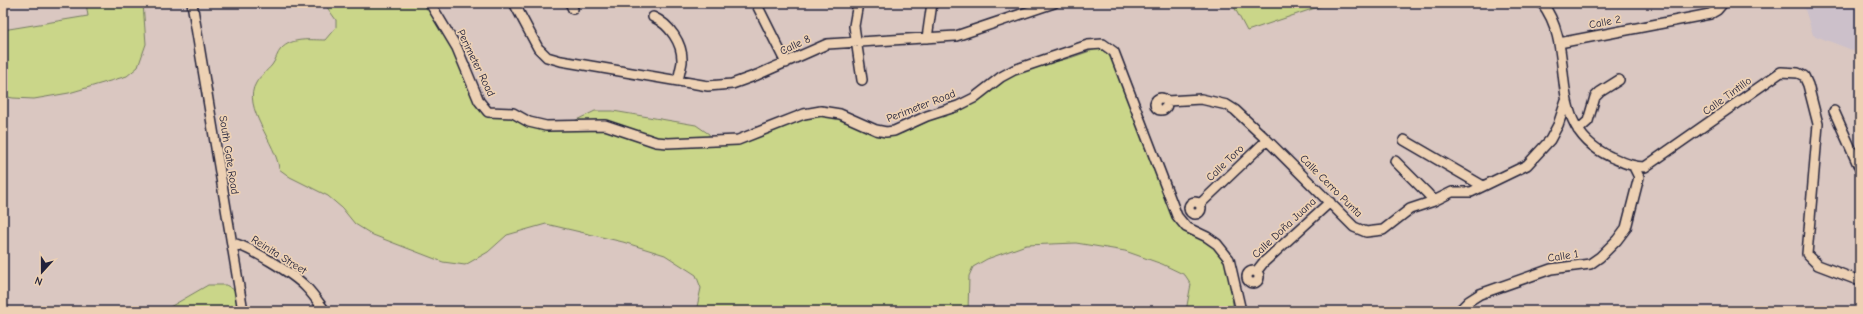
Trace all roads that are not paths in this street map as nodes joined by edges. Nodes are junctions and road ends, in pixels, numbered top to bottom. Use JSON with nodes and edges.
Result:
{"nodes":[{"id":1,"x":192,"y":3,"type":"edge"},
{"id":2,"x":430,"y":3,"type":"edge"},
{"id":3,"x":514,"y":3,"type":"edge"},
{"id":4,"x":858,"y":3,"type":"edge"},
{"id":5,"x":932,"y":3,"type":"edge"},
{"id":6,"x":1054,"y":3,"type":"edge"},
{"id":7,"x":1542,"y":3,"type":"edge"},
{"id":8,"x":1723,"y":3,"type":"edge"},
{"id":9,"x":758,"y":7,"type":"dead end"},
{"id":10,"x":653,"y":16,"type":"dead end"},
{"id":11,"x":927,"y":38,"type":"junction"},
{"id":12,"x":856,"y":41,"type":"junction"},
{"id":13,"x":1559,"y":43,"type":"junction"},
{"id":14,"x":786,"y":63,"type":"junction"},
{"id":15,"x":862,"y":80,"type":"dead end"},
{"id":16,"x":1619,"y":80,"type":"dead end"},
{"id":17,"x":678,"y":81,"type":"junction"},
{"id":18,"x":1566,"y":100,"type":"junction"},
{"id":19,"x":1167,"y":101,"type":"dead end"},
{"id":20,"x":1834,"y":111,"type":"dead end"},
{"id":21,"x":1578,"y":130,"type":"junction"},
{"id":22,"x":1267,"y":140,"type":"junction"},
{"id":23,"x":1404,"y":140,"type":"dead end"},
{"id":24,"x":1395,"y":161,"type":"dead end"},
{"id":25,"x":1634,"y":167,"type":"junction"},
{"id":26,"x":1860,"y":169,"type":"edge"},
{"id":27,"x":1483,"y":186,"type":"junction"},
{"id":28,"x":1434,"y":201,"type":"junction"},
{"id":29,"x":1330,"y":202,"type":"junction"},
{"id":30,"x":1200,"y":204,"type":"dead end"},
{"id":31,"x":232,"y":243,"type":"junction"},
{"id":32,"x":1256,"y":272,"type":"dead end"},
{"id":33,"x":1860,"y":282,"type":"edge"},
{"id":34,"x":243,"y":311,"type":"edge"},
{"id":35,"x":325,"y":311,"type":"edge"},
{"id":36,"x":1241,"y":311,"type":"edge"},
{"id":37,"x":1459,"y":311,"type":"edge"}],
"edges":[{"from":1,"to":31,"type":"street","name":"South Gate Road"},
{"from":2,"to":36,"type":"street","name":"Perimeter Road"},
{"from":3,"to":17,"type":"street","name":"Calle 8"},
{"from":4,"to":12,"type":"street"},
{"from":5,"to":11,"type":"street"},
{"from":6,"to":11,"type":"street","name":"Calle 8"},
{"from":7,"to":13,"type":"street"},
{"from":8,"to":13,"type":"street","name":"Calle 2"},
{"from":9,"to":14,"type":"street"},
{"from":10,"to":17,"type":"street"},
{"from":11,"to":12,"type":"street","name":"Calle 8"},
{"from":12,"to":14,"type":"street","name":"Calle 8"},
{"from":12,"to":15,"type":"street"},
{"from":13,"to":18,"type":"street"},
{"from":14,"to":17,"type":"street","name":"Calle 8"},
{"from":16,"to":21,"type":"street"},
{"from":18,"to":21,"type":"street"},
{"from":18,"to":27,"type":"street","name":"Calle Cerro Punta"},
{"from":19,"to":22,"type":"street","name":"Calle Cerro Punta"},
{"from":20,"to":26,"type":"street"},
{"from":21,"to":25,"type":"street"},
{"from":22,"to":29,"type":"street","name":"Calle Cerro Punta"},
{"from":22,"to":30,"type":"street","name":"Calle Toro"},
{"from":23,"to":27,"type":"street"},
{"from":24,"to":28,"type":"street"},
{"from":25,"to":33,"type":"street","name":"Calle Tintillo"},
{"from":25,"to":37,"type":"street","name":"Calle 1"},
{"from":27,"to":28,"type":"street","name":"Calle Cerro Punta"},
{"from":28,"to":29,"type":"street","name":"Calle Cerro Punta"},
{"from":29,"to":32,"type":"street","name":"Calle Doña Juana"},
{"from":31,"to":34,"type":"street","name":"South Gate Road"},
{"from":31,"to":35,"type":"street","name":"Reinita Street"}]}
